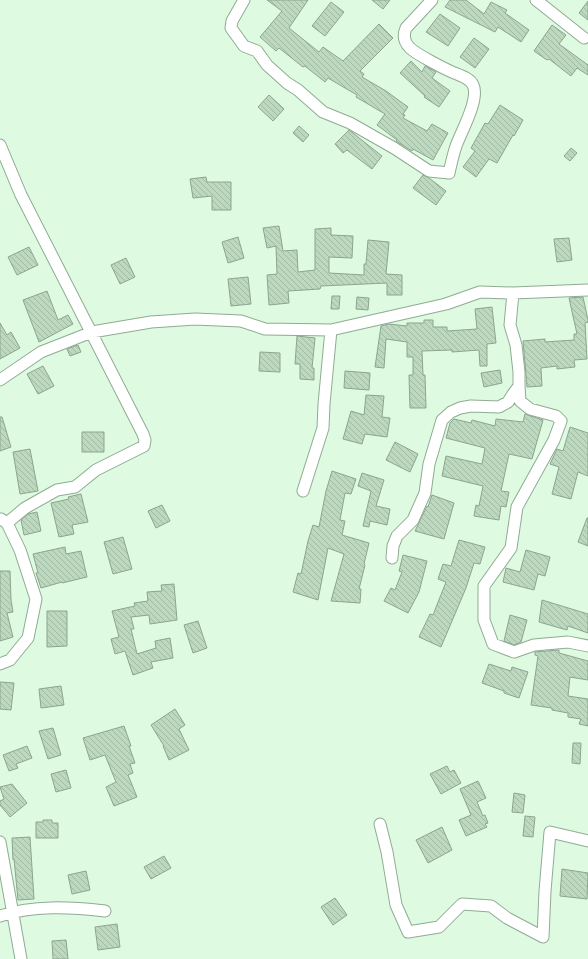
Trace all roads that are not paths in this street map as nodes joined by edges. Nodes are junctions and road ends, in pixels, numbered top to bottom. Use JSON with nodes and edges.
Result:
{"nodes":[{"id":1,"x":244,"y":0,"type":"edge"},
{"id":2,"x":432,"y":0,"type":"edge"},
{"id":3,"x":536,"y":0,"type":"edge"},
{"id":4,"x":584,"y":38,"type":"dead end"},
{"id":5,"x":0,"y":145,"type":"edge"},
{"id":6,"x":588,"y":290,"type":"edge"},
{"id":7,"x":513,"y":293,"type":"junction"},
{"id":8,"x":331,"y":330,"type":"junction"},
{"id":9,"x":92,"y":332,"type":"junction"},
{"id":10,"x":0,"y":380,"type":"edge"},
{"id":11,"x":519,"y":386,"type":"junction"},
{"id":12,"x":303,"y":491,"type":"dead end"},
{"id":13,"x":3,"y":521,"type":"edge"},
{"id":14,"x":392,"y":558,"type":"dead end"},
{"id":15,"x":588,"y":646,"type":"edge"},
{"id":16,"x":0,"y":664,"type":"edge"},
{"id":17,"x":380,"y":824,"type":"dead end"},
{"id":18,"x":588,"y":841,"type":"edge"},
{"id":19,"x":0,"y":842,"type":"edge"},
{"id":20,"x":105,"y":911,"type":"dead end"},
{"id":21,"x":12,"y":912,"type":"junction"},
{"id":22,"x":0,"y":916,"type":"edge"},
{"id":23,"x":21,"y":959,"type":"edge"}],
"edges":[{"from":1,"to":2,"type":"street"},
{"from":3,"to":4,"type":"street"},
{"from":5,"to":9,"type":"street"},
{"from":6,"to":7,"type":"street"},
{"from":7,"to":8,"type":"street"},
{"from":7,"to":11,"type":"street"},
{"from":8,"to":9,"type":"street"},
{"from":8,"to":12,"type":"street"},
{"from":9,"to":10,"type":"street"},
{"from":9,"to":13,"type":"street"},
{"from":11,"to":14,"type":"street"},
{"from":11,"to":15,"type":"street"},
{"from":13,"to":16,"type":"street"},
{"from":17,"to":18,"type":"street"},
{"from":19,"to":21,"type":"street"},
{"from":20,"to":21,"type":"street"},
{"from":21,"to":22,"type":"street"},
{"from":21,"to":23,"type":"street"}]}
